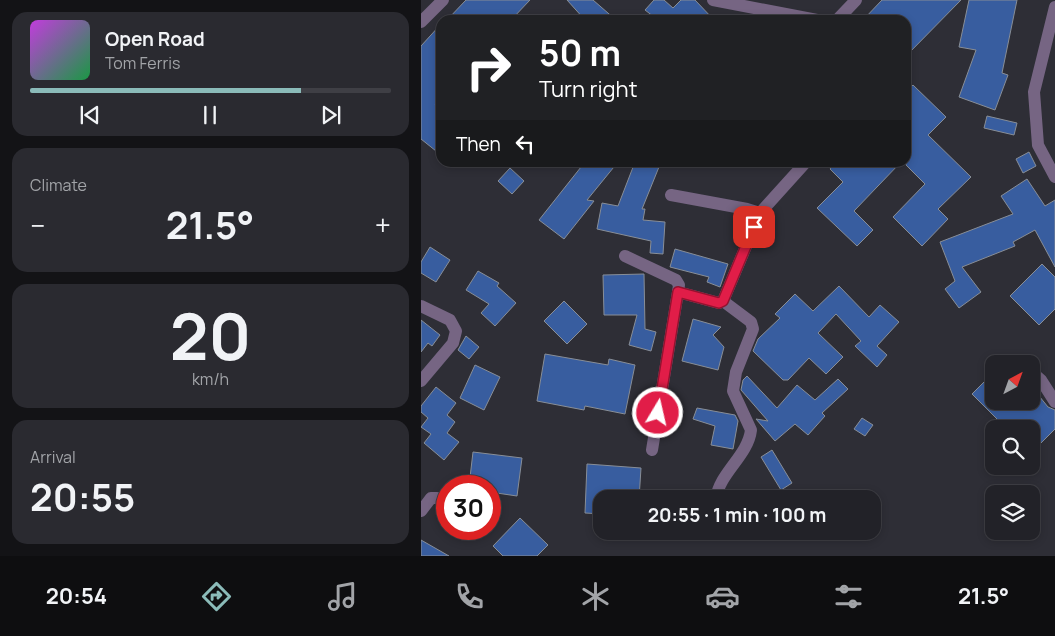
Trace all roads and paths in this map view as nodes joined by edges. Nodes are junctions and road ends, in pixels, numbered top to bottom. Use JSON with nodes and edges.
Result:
{"nodes":[{"id":1,"x":443,"y":0,"type":"edge"},
{"id":2,"x":713,"y":0,"type":"edge"},
{"id":3,"x":857,"y":0,"type":"edge"},
{"id":4,"x":1055,"y":7,"type":"edge"},
{"id":5,"x":791,"y":15,"type":"edge"},
{"id":6,"x":842,"y":15,"type":"edge"},
{"id":7,"x":421,"y":22,"type":"edge"},
{"id":8,"x":801,"y":167,"type":"edge"},
{"id":9,"x":1055,"y":177,"type":"edge"},
{"id":10,"x":671,"y":195,"type":"dead end"},
{"id":11,"x":760,"y":213,"type":"junction"},
{"id":12,"x":625,"y":256,"type":"dead end"},
{"id":13,"x":678,"y":292,"type":"junction"},
{"id":14,"x":723,"y":301,"type":"junction"},
{"id":15,"x":421,"y":306,"type":"edge"},
{"id":16,"x":1040,"y":379,"type":"edge"},
{"id":17,"x":421,"y":380,"type":"edge"},
{"id":18,"x":1055,"y":402,"type":"edge"},
{"id":19,"x":652,"y":450,"type":"dead end"},
{"id":20,"x":719,"y":490,"type":"edge"},
{"id":21,"x":436,"y":498,"type":"edge"},
{"id":22,"x":421,"y":511,"type":"edge"}],
"edges":[{"from":1,"to":7,"type":"street"},
{"from":2,"to":5,"type":"street"},
{"from":3,"to":6,"type":"street"},
{"from":4,"to":9,"type":"street"},
{"from":8,"to":11,"type":"street"},
{"from":10,"to":11,"type":"street"},
{"from":11,"to":14,"type":"street"},
{"from":12,"to":13,"type":"street"},
{"from":13,"to":14,"type":"street"},
{"from":13,"to":19,"type":"street"},
{"from":14,"to":20,"type":"street"},
{"from":15,"to":17,"type":"street"},
{"from":16,"to":18,"type":"street"},
{"from":21,"to":22,"type":"street"}]}
